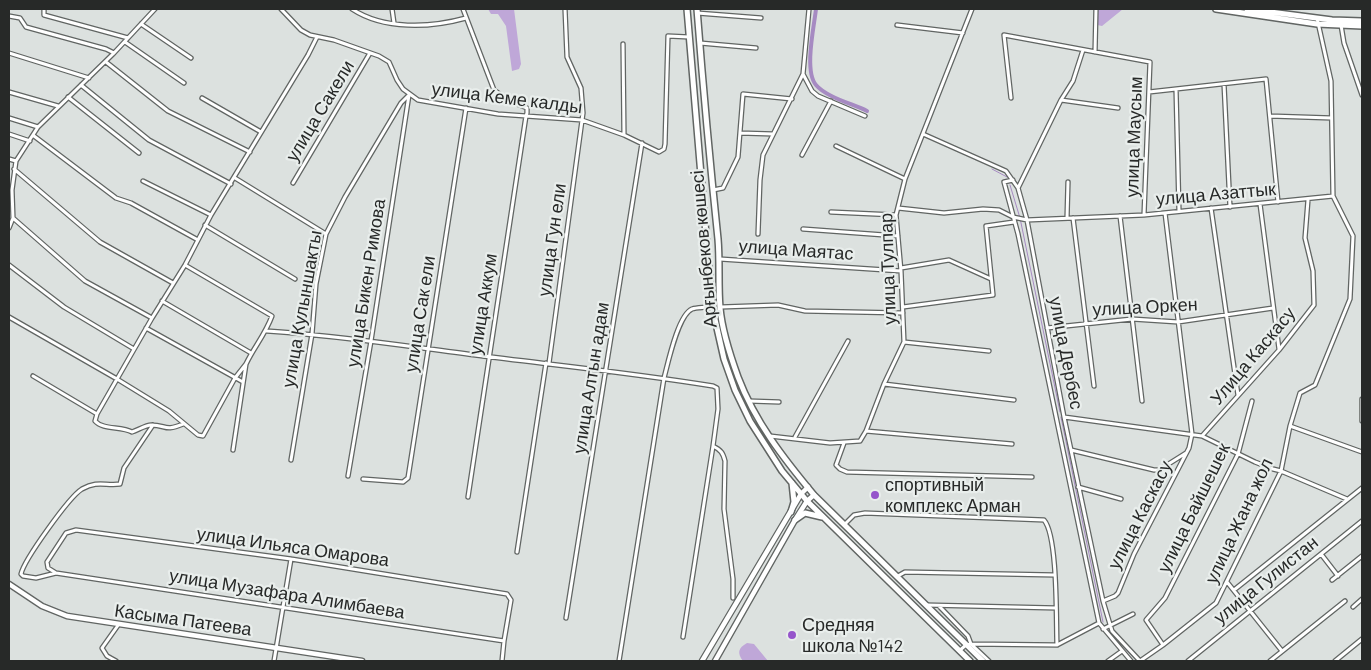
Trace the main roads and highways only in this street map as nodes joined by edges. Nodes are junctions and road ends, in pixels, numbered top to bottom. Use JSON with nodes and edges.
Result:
{"nodes":[{"id":1,"x":687,"y":9,"type":"edge"},
{"id":2,"x":1216,"y":9,"type":"edge"},
{"id":3,"x":1247,"y":9,"type":"edge"},
{"id":4,"x":1257,"y":10,"type":"edge"},
{"id":5,"x":697,"y":11,"type":"edge"},
{"id":6,"x":1317,"y":21,"type":"junction"},
{"id":7,"x":1362,"y":21,"type":"edge"},
{"id":8,"x":1362,"y":26,"type":"edge"},
{"id":9,"x":698,"y":131,"type":"junction"},
{"id":10,"x":706,"y":131,"type":"junction"},
{"id":11,"x":792,"y":482,"type":"junction"},
{"id":12,"x":808,"y":487,"type":"junction"},
{"id":13,"x":801,"y":494,"type":"junction"},
{"id":14,"x":814,"y":495,"type":"junction"},
{"id":15,"x":807,"y":501,"type":"junction"},
{"id":16,"x":791,"y":512,"type":"junction"},
{"id":17,"x":823,"y":518,"type":"junction"},
{"id":18,"x":796,"y":520,"type":"junction"},
{"id":19,"x":9,"y":584,"type":"edge"},
{"id":20,"x":362,"y":661,"type":"edge"},
{"id":21,"x":702,"y":661,"type":"edge"},
{"id":22,"x":715,"y":661,"type":"edge"},
{"id":23,"x":970,"y":661,"type":"edge"},
{"id":24,"x":983,"y":661,"type":"edge"}],
"edges":[{"from":1,"to":9,"type":"main road","name":"Арғынбеков көшесі"},
{"from":2,"to":6,"type":"main road"},
{"from":3,"to":4,"type":"main road"},
{"from":4,"to":6,"type":"main road"},
{"from":5,"to":10,"type":"main road","name":"Арғынбеков көшесі"},
{"from":6,"to":7,"type":"main road"},
{"from":6,"to":8,"type":"main road"},
{"from":9,"to":10,"type":"main road"},
{"from":9,"to":11,"type":"main road","name":"Арғынбеков көшесі"},
{"from":10,"to":12,"type":"main road","name":"Арғынбеков көшесі"},
{"from":11,"to":13,"type":"main road","name":"Арғынбеков көшесі"},
{"from":11,"to":16,"type":"main road"},
{"from":12,"to":13,"type":"main road"},
{"from":12,"to":14,"type":"main road","name":"Арғынбеков көшесі"},
{"from":13,"to":15,"type":"main road","name":"Арғынбеков көшесі"},
{"from":13,"to":16,"type":"main road"},
{"from":14,"to":15,"type":"main road"},
{"from":14,"to":24,"type":"main road","name":"Арғынбеков көшесі"},
{"from":15,"to":17,"type":"main road","name":"Арғынбеков көшесі"},
{"from":15,"to":18,"type":"main road"},
{"from":16,"to":21,"type":"main road"},
{"from":17,"to":18,"type":"main road"},
{"from":17,"to":23,"type":"main road","name":"Арғынбеков көшесі"},
{"from":18,"to":22,"type":"main road"},
{"from":19,"to":20,"type":"main road","name":"Касыма Патеева"}]}
